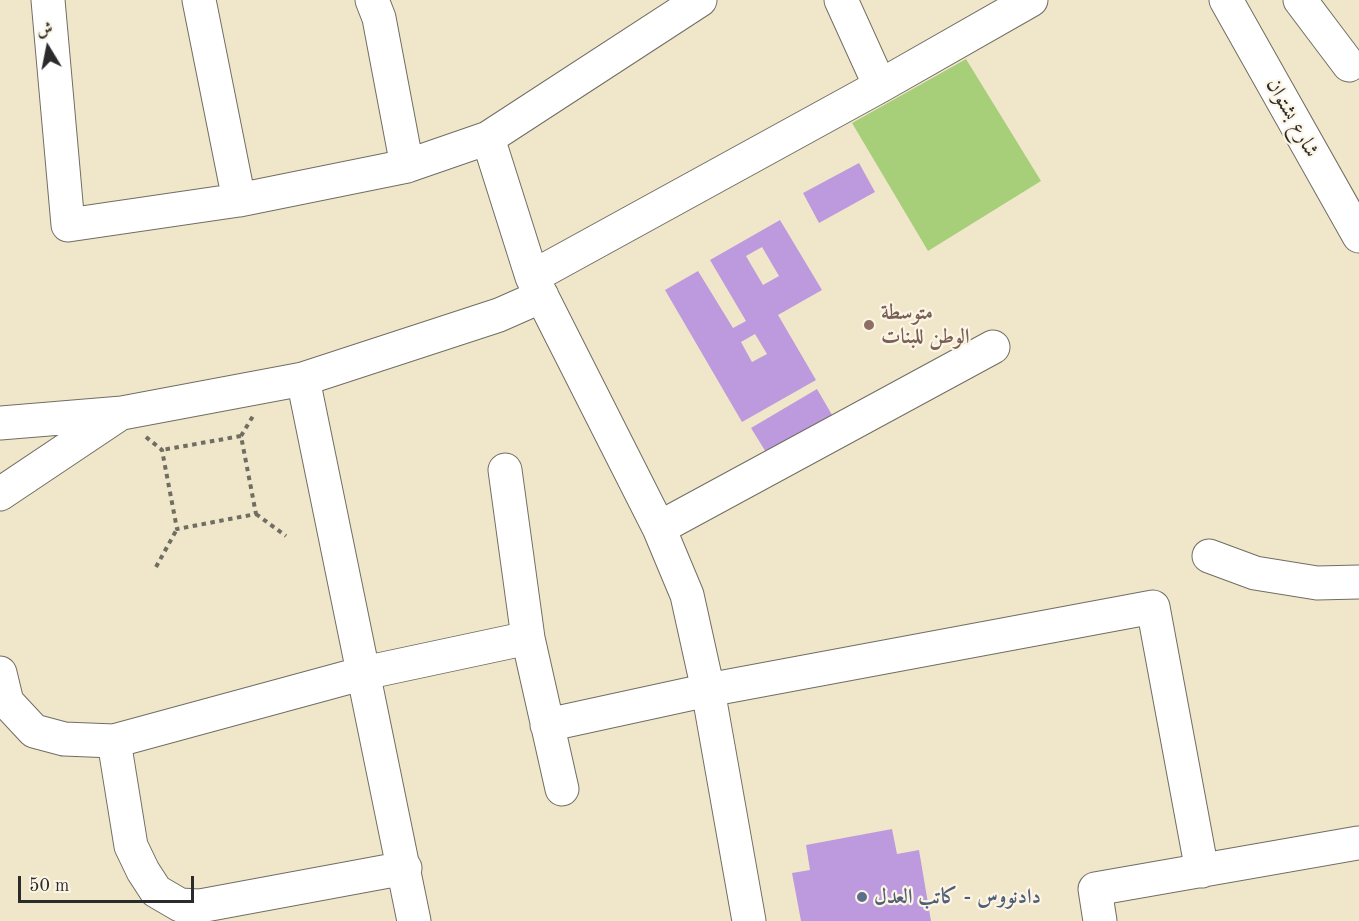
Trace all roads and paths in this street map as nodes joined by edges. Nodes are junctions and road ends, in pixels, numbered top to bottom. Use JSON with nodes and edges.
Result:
{"nodes":[{"id":1,"x":48,"y":0,"type":"edge"},
{"id":2,"x":199,"y":0,"type":"edge"},
{"id":3,"x":700,"y":0,"type":"edge"},
{"id":4,"x":841,"y":0,"type":"edge"},
{"id":5,"x":1031,"y":0,"type":"edge"},
{"id":6,"x":1226,"y":0,"type":"edge"},
{"id":7,"x":1300,"y":0,"type":"edge"},
{"id":8,"x":384,"y":6,"type":"edge"},
{"id":9,"x":1349,"y":65,"type":"dead end"},
{"id":10,"x":880,"y":86,"type":"junction"},
{"id":11,"x":488,"y":138,"type":"junction"},
{"id":12,"x":407,"y":166,"type":"junction"},
{"id":13,"x":239,"y":200,"type":"junction"},
{"id":14,"x":1359,"y":236,"type":"edge"},
{"id":15,"x":537,"y":286,"type":"junction"},
{"id":16,"x":993,"y":347,"type":"dead end"},
{"id":17,"x":303,"y":378,"type":"junction"},
{"id":18,"x":122,"y":413,"type":"junction"},
{"id":19,"x":0,"y":423,"type":"edge"},
{"id":20,"x":505,"y":470,"type":"dead end"},
{"id":21,"x":0,"y":494,"type":"edge"},
{"id":22,"x":256,"y":514,"type":"junction"},
{"id":23,"x":659,"y":528,"type":"junction"},
{"id":24,"x":177,"y":529,"type":"junction"},
{"id":25,"x":286,"y":536,"type":"dead end"},
{"id":26,"x":1209,"y":556,"type":"dead end"},
{"id":27,"x":156,"y":567,"type":"dead end"},
{"id":28,"x":1359,"y":582,"type":"edge"},
{"id":29,"x":528,"y":638,"type":"junction"},
{"id":30,"x":0,"y":673,"type":"edge"},
{"id":31,"x":364,"y":674,"type":"junction"},
{"id":32,"x":708,"y":690,"type":"junction"},
{"id":33,"x":548,"y":725,"type":"junction"},
{"id":34,"x":114,"y":741,"type":"junction"},
{"id":35,"x":562,"y":789,"type":"dead end"},
{"id":36,"x":1358,"y":843,"type":"dead end"},
{"id":37,"x":405,"y":868,"type":"junction"},
{"id":38,"x":1202,"y":871,"type":"junction"},
{"id":39,"x":180,"y":913,"type":"edge"},
{"id":40,"x":414,"y":921,"type":"edge"},
{"id":41,"x":748,"y":921,"type":"edge"},
{"id":42,"x":1100,"y":921,"type":"edge"}],
"edges":[{"from":1,"to":13,"type":"street"},
{"from":2,"to":13,"type":"street"},
{"from":3,"to":11,"type":"street"},
{"from":4,"to":10,"type":"street"},
{"from":5,"to":10,"type":"street"},
{"from":6,"to":14,"type":"street","name":"شارع بشتوان"},
{"from":7,"to":9,"type":"street"},
{"from":8,"to":12,"type":"street"},
{"from":10,"to":15,"type":"street"},
{"from":11,"to":12,"type":"street"},
{"from":11,"to":15,"type":"street"},
{"from":12,"to":13,"type":"street"},
{"from":15,"to":17,"type":"street"},
{"from":15,"to":23,"type":"street"},
{"from":16,"to":23,"type":"street"},
{"from":17,"to":18,"type":"street"},
{"from":17,"to":31,"type":"street"},
{"from":18,"to":19,"type":"street"},
{"from":18,"to":21,"type":"street"},
{"from":20,"to":29,"type":"street"},
{"from":22,"to":24,"type":"path"},
{"from":22,"to":24,"type":"path"},
{"from":22,"to":25,"type":"path"},
{"from":23,"to":32,"type":"street"},
{"from":24,"to":27,"type":"path"},
{"from":26,"to":28,"type":"street"},
{"from":29,"to":31,"type":"street"},
{"from":29,"to":33,"type":"street"},
{"from":30,"to":34,"type":"street"},
{"from":31,"to":34,"type":"street"},
{"from":31,"to":37,"type":"street"},
{"from":32,"to":33,"type":"street"},
{"from":32,"to":38,"type":"street"},
{"from":32,"to":41,"type":"street"},
{"from":33,"to":35,"type":"street"},
{"from":34,"to":39,"type":"street"},
{"from":36,"to":38,"type":"street"},
{"from":37,"to":39,"type":"street"},
{"from":37,"to":40,"type":"street"},
{"from":38,"to":42,"type":"street"}]}
